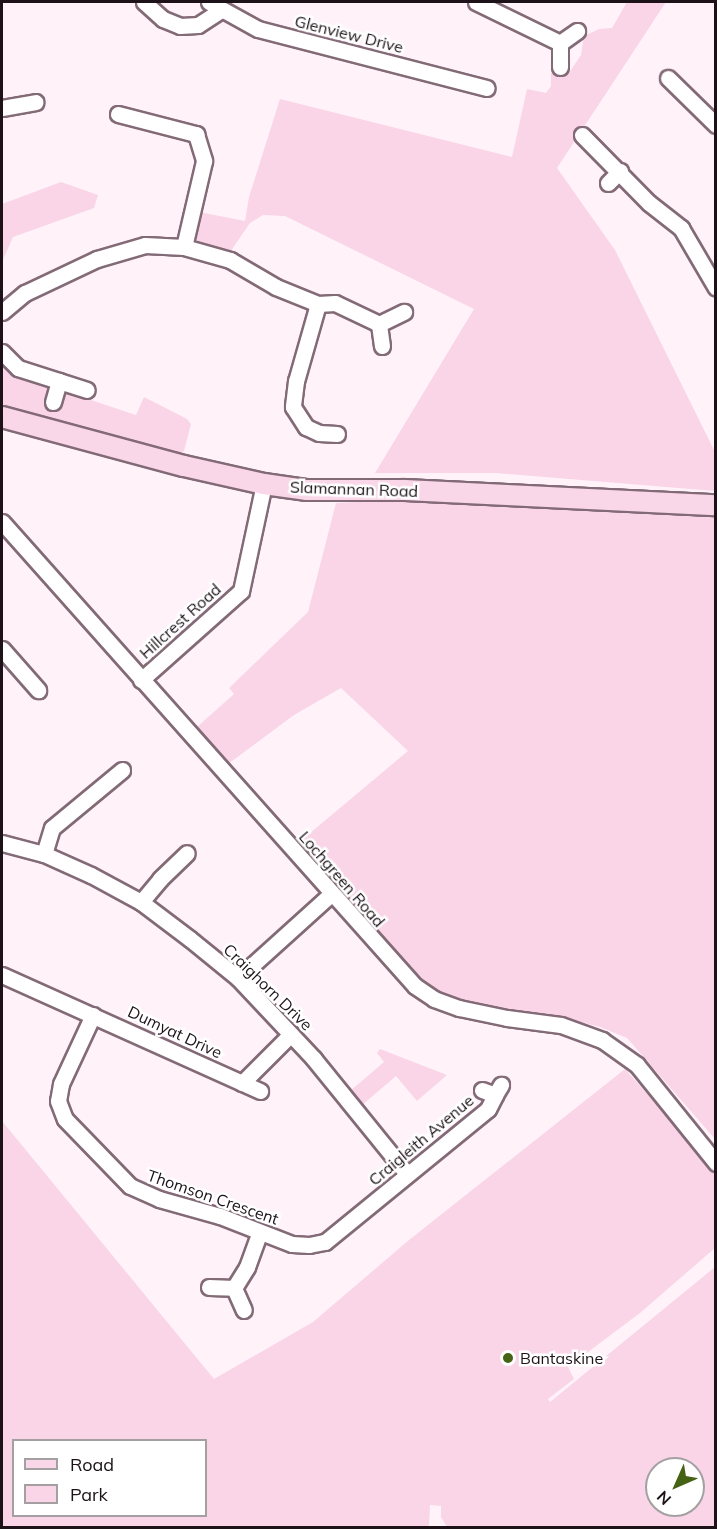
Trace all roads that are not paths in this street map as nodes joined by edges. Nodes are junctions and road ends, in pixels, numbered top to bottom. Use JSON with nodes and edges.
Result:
{"nodes":[{"id":1,"x":144,"y":2,"type":"edge"},
{"id":2,"x":476,"y":2,"type":"edge"},
{"id":3,"x":215,"y":6,"type":"edge"},
{"id":4,"x":578,"y":31,"type":"dead end"},
{"id":5,"x":560,"y":43,"type":"junction"},
{"id":6,"x":560,"y":67,"type":"dead end"},
{"id":7,"x":668,"y":78,"type":"dead end"},
{"id":8,"x":486,"y":88,"type":"dead end"},
{"id":9,"x":35,"y":102,"type":"dead end"},
{"id":10,"x":2,"y":108,"type":"edge"},
{"id":11,"x":117,"y":114,"type":"dead end"},
{"id":12,"x":716,"y":125,"type":"edge"},
{"id":13,"x":582,"y":135,"type":"dead end"},
{"id":14,"x":620,"y":171,"type":"junction"},
{"id":15,"x":608,"y":183,"type":"dead end"},
{"id":16,"x":184,"y":247,"type":"junction"},
{"id":17,"x":716,"y":288,"type":"edge"},
{"id":18,"x":318,"y":304,"type":"junction"},
{"id":19,"x":2,"y":312,"type":"edge"},
{"id":20,"x":404,"y":312,"type":"dead end"},
{"id":21,"x":379,"y":324,"type":"junction"},
{"id":22,"x":382,"y":346,"type":"dead end"},
{"id":23,"x":2,"y":352,"type":"edge"},
{"id":24,"x":59,"y":381,"type":"junction"},
{"id":25,"x":87,"y":390,"type":"dead end"},
{"id":26,"x":52,"y":402,"type":"dead end"},
{"id":27,"x":2,"y":417,"type":"edge"},
{"id":28,"x":337,"y":434,"type":"dead end"},
{"id":29,"x":264,"y":484,"type":"junction"},
{"id":30,"x":716,"y":506,"type":"edge"},
{"id":31,"x":2,"y":524,"type":"edge"},
{"id":32,"x":2,"y":649,"type":"edge"},
{"id":33,"x":141,"y":680,"type":"junction"},
{"id":34,"x":38,"y":690,"type":"dead end"},
{"id":35,"x":122,"y":770,"type":"dead end"},
{"id":36,"x":2,"y":843,"type":"edge"},
{"id":37,"x":187,"y":853,"type":"dead end"},
{"id":38,"x":44,"y":854,"type":"junction"},
{"id":39,"x":331,"y":894,"type":"junction"},
{"id":40,"x":141,"y":902,"type":"junction"},
{"id":41,"x":2,"y":975,"type":"edge"},
{"id":42,"x":238,"y":978,"type":"junction"},
{"id":43,"x":93,"y":1015,"type":"junction"},
{"id":44,"x":291,"y":1034,"type":"junction"},
{"id":45,"x":242,"y":1083,"type":"junction"},
{"id":46,"x":493,"y":1090,"type":"dead end"},
{"id":47,"x":260,"y":1091,"type":"dead end"},
{"id":48,"x":716,"y":1163,"type":"edge"},
{"id":49,"x":407,"y":1174,"type":"junction"},
{"id":50,"x":366,"y":1209,"type":"joint"},
{"id":51,"x":260,"y":1232,"type":"junction"},
{"id":52,"x":209,"y":1287,"type":"dead end"},
{"id":53,"x":234,"y":1288,"type":"junction"},
{"id":54,"x":244,"y":1310,"type":"dead end"}],
"edges":[{"from":1,"to":3,"type":"street"},
{"from":2,"to":5,"type":"street"},
{"from":3,"to":8,"type":"street","name":"Glenview Drive"},
{"from":4,"to":5,"type":"street"},
{"from":5,"to":6,"type":"street"},
{"from":7,"to":12,"type":"street"},
{"from":9,"to":10,"type":"street"},
{"from":11,"to":16,"type":"street"},
{"from":13,"to":14,"type":"street"},
{"from":14,"to":15,"type":"street"},
{"from":14,"to":17,"type":"street"},
{"from":16,"to":18,"type":"street"},
{"from":16,"to":19,"type":"street"},
{"from":18,"to":21,"type":"street"},
{"from":18,"to":28,"type":"street"},
{"from":20,"to":21,"type":"street"},
{"from":21,"to":22,"type":"street"},
{"from":23,"to":24,"type":"street"},
{"from":24,"to":25,"type":"street"},
{"from":24,"to":26,"type":"street"},
{"from":27,"to":29,"type":"main road","name":"Slamannan Road"},
{"from":29,"to":30,"type":"main road","name":"Slamannan Road"},
{"from":29,"to":33,"type":"street","name":"Hillcrest Road"},
{"from":31,"to":33,"type":"street","name":"Lochgreen Road"},
{"from":32,"to":34,"type":"street"},
{"from":33,"to":39,"type":"street","name":"Lochgreen Road"},
{"from":35,"to":38,"type":"street"},
{"from":36,"to":38,"type":"street","name":"Craighorn Drive"},
{"from":37,"to":40,"type":"street"},
{"from":38,"to":40,"type":"street","name":"Craighorn Drive"},
{"from":39,"to":42,"type":"street"},
{"from":39,"to":48,"type":"street","name":"Lochgreen Road"},
{"from":40,"to":42,"type":"street","name":"Craighorn Drive"},
{"from":41,"to":43,"type":"street","name":"Dumyat Drive"},
{"from":42,"to":44,"type":"street","name":"Craighorn Drive"},
{"from":43,"to":45,"type":"street","name":"Dumyat Drive"},
{"from":43,"to":51,"type":"street","name":"Thomson Crescent"},
{"from":44,"to":45,"type":"street"},
{"from":44,"to":49,"type":"street","name":"Craighorn Drive"},
{"from":45,"to":47,"type":"street","name":"Dumyat Drive"},
{"from":46,"to":49,"type":"street","name":"Craigleith Avenue"},
{"from":49,"to":50,"type":"street","name":"Craigleith Avenue"},
{"from":50,"to":51,"type":"street","name":"Thomson Crescent"},
{"from":51,"to":53,"type":"street"},
{"from":52,"to":53,"type":"street"},
{"from":53,"to":54,"type":"street"}]}
